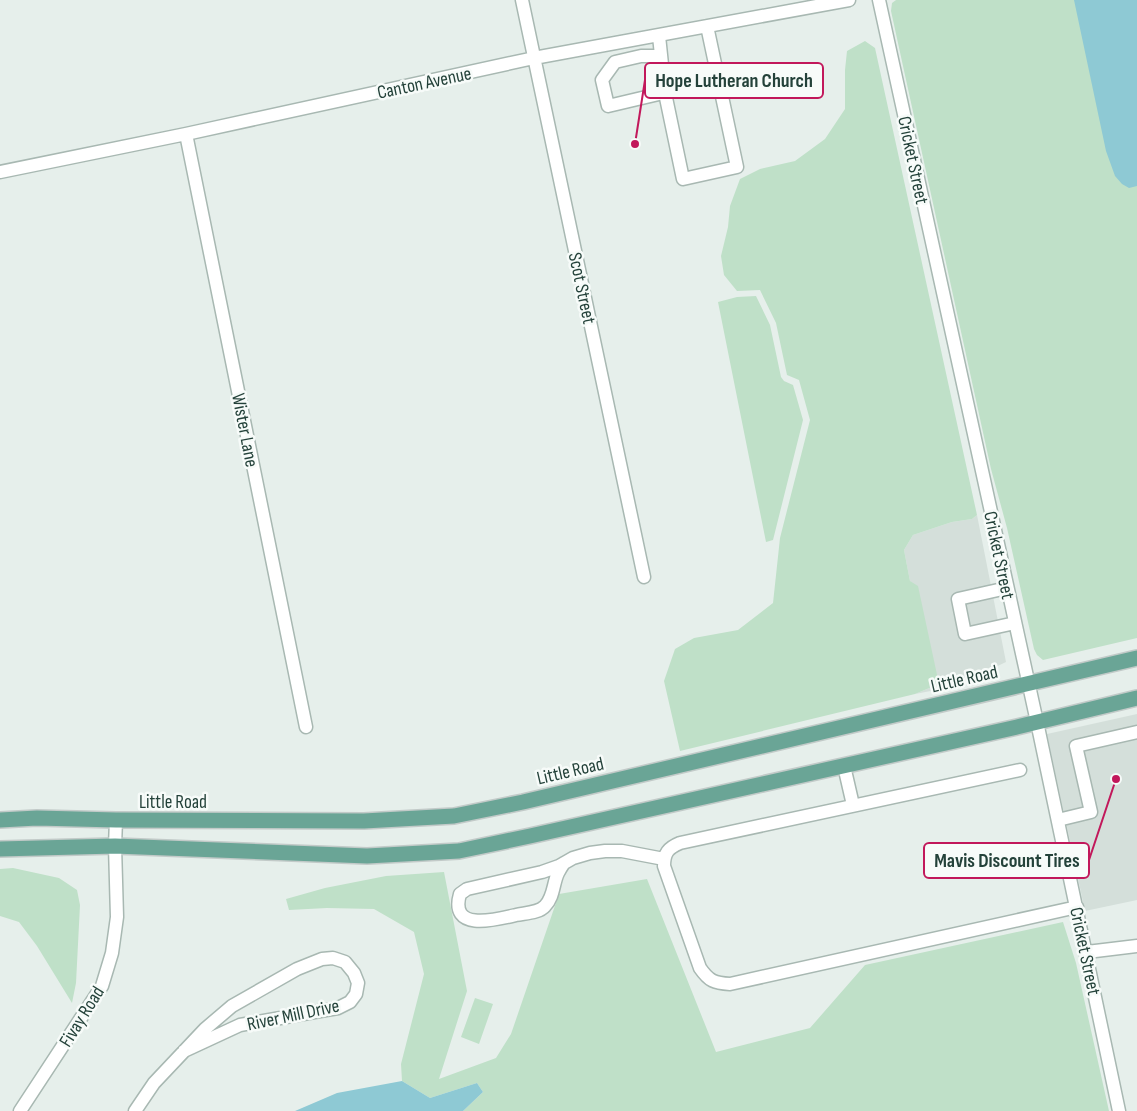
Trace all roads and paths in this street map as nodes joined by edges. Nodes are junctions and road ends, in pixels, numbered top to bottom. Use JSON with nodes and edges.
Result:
{"nodes":[{"id":1,"x":522,"y":0,"type":"edge"},
{"id":2,"x":850,"y":0,"type":"edge"},
{"id":3,"x":879,"y":0,"type":"edge"},
{"id":4,"x":707,"y":26,"type":"junction"},
{"id":5,"x":659,"y":36,"type":"junction"},
{"id":6,"x":661,"y":56,"type":"junction"},
{"id":7,"x":534,"y":58,"type":"junction"},
{"id":8,"x":718,"y":80,"type":"junction"},
{"id":9,"x":665,"y":93,"type":"junction"},
{"id":10,"x":186,"y":134,"type":"junction"},
{"id":11,"x":0,"y":172,"type":"edge"},
{"id":12,"x":644,"y":577,"type":"dead end"},
{"id":13,"x":1007,"y":588,"type":"junction"},
{"id":14,"x":1015,"y":623,"type":"junction"},
{"id":15,"x":1137,"y":658,"type":"edge"},
{"id":16,"x":1028,"y":683,"type":"junction"},
{"id":17,"x":1137,"y":698,"type":"edge"},
{"id":18,"x":1037,"y":722,"type":"junction"},
{"id":19,"x":306,"y":727,"type":"dead end"},
{"id":20,"x":1137,"y":732,"type":"edge"},
{"id":21,"x":844,"y":766,"type":"junction"},
{"id":22,"x":1020,"y":770,"type":"dead end"},
{"id":23,"x":853,"y":805,"type":"junction"},
{"id":24,"x":0,"y":820,"type":"edge"},
{"id":25,"x":116,"y":820,"type":"junction"},
{"id":26,"x":1058,"y":820,"type":"junction"},
{"id":27,"x":115,"y":846,"type":"junction"},
{"id":28,"x":0,"y":849,"type":"edge"},
{"id":29,"x":664,"y":859,"type":"junction"},
{"id":30,"x":564,"y":863,"type":"junction"},
{"id":31,"x":1077,"y":907,"type":"junction"},
{"id":32,"x":1137,"y":946,"type":"edge"},
{"id":33,"x":1087,"y":952,"type":"junction"},
{"id":34,"x":184,"y":1051,"type":"junction"},
{"id":35,"x":20,"y":1111,"type":"edge"},
{"id":36,"x":135,"y":1111,"type":"edge"},
{"id":37,"x":1119,"y":1111,"type":"edge"}],
"edges":[{"from":1,"to":7,"type":"street","name":"Scot Street"},
{"from":2,"to":4,"type":"street","name":"Canton Avenue"},
{"from":3,"to":13,"type":"street","name":"Cricket Street"},
{"from":4,"to":5,"type":"street","name":"Canton Avenue"},
{"from":4,"to":8,"type":"street"},
{"from":5,"to":6,"type":"street"},
{"from":5,"to":7,"type":"street","name":"Canton Avenue"},
{"from":6,"to":9,"type":"street"},
{"from":6,"to":9,"type":"street"},
{"from":7,"to":10,"type":"street","name":"Canton Avenue"},
{"from":7,"to":12,"type":"street","name":"Scot Street"},
{"from":8,"to":9,"type":"street"},
{"from":8,"to":9,"type":"street"},
{"from":10,"to":11,"type":"street","name":"Canton Avenue"},
{"from":10,"to":19,"type":"street","name":"Wister Lane"},
{"from":13,"to":14,"type":"street","name":"Cricket Street"},
{"from":13,"to":14,"type":"street"},
{"from":14,"to":16,"type":"street","name":"Cricket Street"},
{"from":15,"to":16,"type":"main road","name":"Little Road"},
{"from":16,"to":18,"type":"street","name":"Cricket Street"},
{"from":16,"to":25,"type":"main road","name":"Little Road"},
{"from":17,"to":18,"type":"main road"},
{"from":18,"to":21,"type":"main road"},
{"from":18,"to":26,"type":"street","name":"Cricket Street"},
{"from":20,"to":26,"type":"street"},
{"from":21,"to":23,"type":"street"},
{"from":21,"to":27,"type":"main road"},
{"from":22,"to":23,"type":"street"},
{"from":23,"to":29,"type":"street"},
{"from":24,"to":25,"type":"main road","name":"Little Road"},
{"from":25,"to":27,"type":"street","name":"Fivay Road"},
{"from":26,"to":31,"type":"street","name":"Cricket Street"},
{"from":27,"to":28,"type":"main road"},
{"from":27,"to":35,"type":"street","name":"Fivay Road"},
{"from":29,"to":30,"type":"street"},
{"from":29,"to":31,"type":"street"},
{"from":30,"to":30,"type":"street"},
{"from":31,"to":33,"type":"street","name":"Cricket Street"},
{"from":32,"to":33,"type":"street"},
{"from":33,"to":37,"type":"street","name":"Cricket Street"},
{"from":34,"to":34,"type":"street","name":"River Mill Drive"},
{"from":34,"to":36,"type":"street","name":"River Mill Drive"}]}
